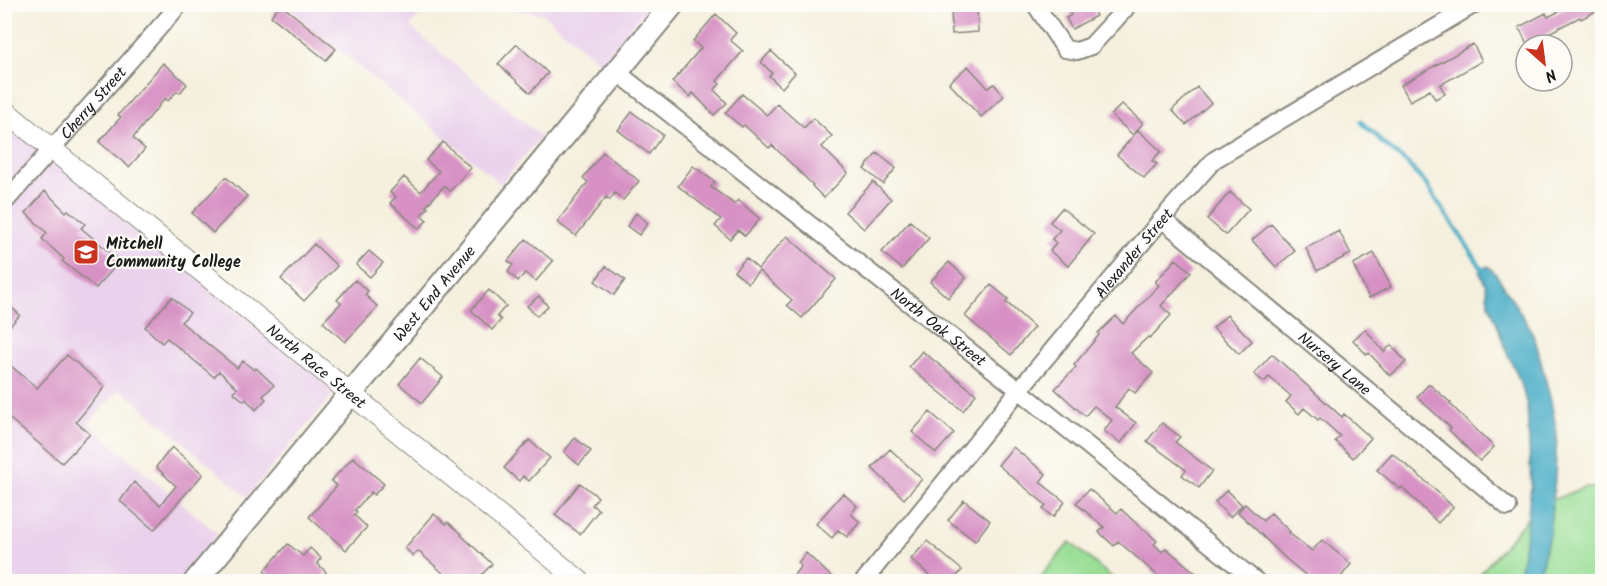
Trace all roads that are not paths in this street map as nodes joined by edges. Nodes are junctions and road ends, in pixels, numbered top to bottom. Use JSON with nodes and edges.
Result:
{"nodes":[{"id":1,"x":180,"y":4,"type":"edge"},
{"id":2,"x":673,"y":4,"type":"edge"},
{"id":3,"x":1035,"y":4,"type":"edge"},
{"id":4,"x":1124,"y":4,"type":"edge"},
{"id":5,"x":1475,"y":4,"type":"edge"},
{"id":6,"x":617,"y":72,"type":"junction"},
{"id":7,"x":4,"y":110,"type":"edge"},
{"id":8,"x":52,"y":149,"type":"junction"},
{"id":9,"x":4,"y":203,"type":"edge"},
{"id":10,"x":1162,"y":219,"type":"junction"},
{"id":11,"x":1019,"y":390,"type":"junction"},
{"id":12,"x":351,"y":394,"type":"junction"},
{"id":13,"x":1508,"y":507,"type":"dead end"},
{"id":14,"x":195,"y":582,"type":"edge"},
{"id":15,"x":581,"y":582,"type":"edge"},
{"id":16,"x":863,"y":582,"type":"edge"},
{"id":17,"x":1257,"y":582,"type":"edge"}],
"edges":[{"from":1,"to":8,"type":"street","name":"Cherry Street"},
{"from":2,"to":6,"type":"main road","name":"West End Avenue"},
{"from":3,"to":4,"type":"street"},
{"from":5,"to":10,"type":"street","name":"Alexander Street"},
{"from":6,"to":11,"type":"street","name":"North Oak Street"},
{"from":6,"to":12,"type":"main road","name":"West End Avenue"},
{"from":7,"to":8,"type":"street","name":"North Race Street"},
{"from":8,"to":9,"type":"street","name":"Cherry Street"},
{"from":8,"to":12,"type":"street","name":"North Race Street"},
{"from":10,"to":11,"type":"street","name":"Alexander Street"},
{"from":10,"to":13,"type":"street","name":"Nursery Lane"},
{"from":11,"to":16,"type":"street","name":"Alexander Street"},
{"from":11,"to":17,"type":"street","name":"North Oak Street"},
{"from":12,"to":14,"type":"main road","name":"West End Avenue"},
{"from":12,"to":15,"type":"street","name":"North Race Street"}]}
